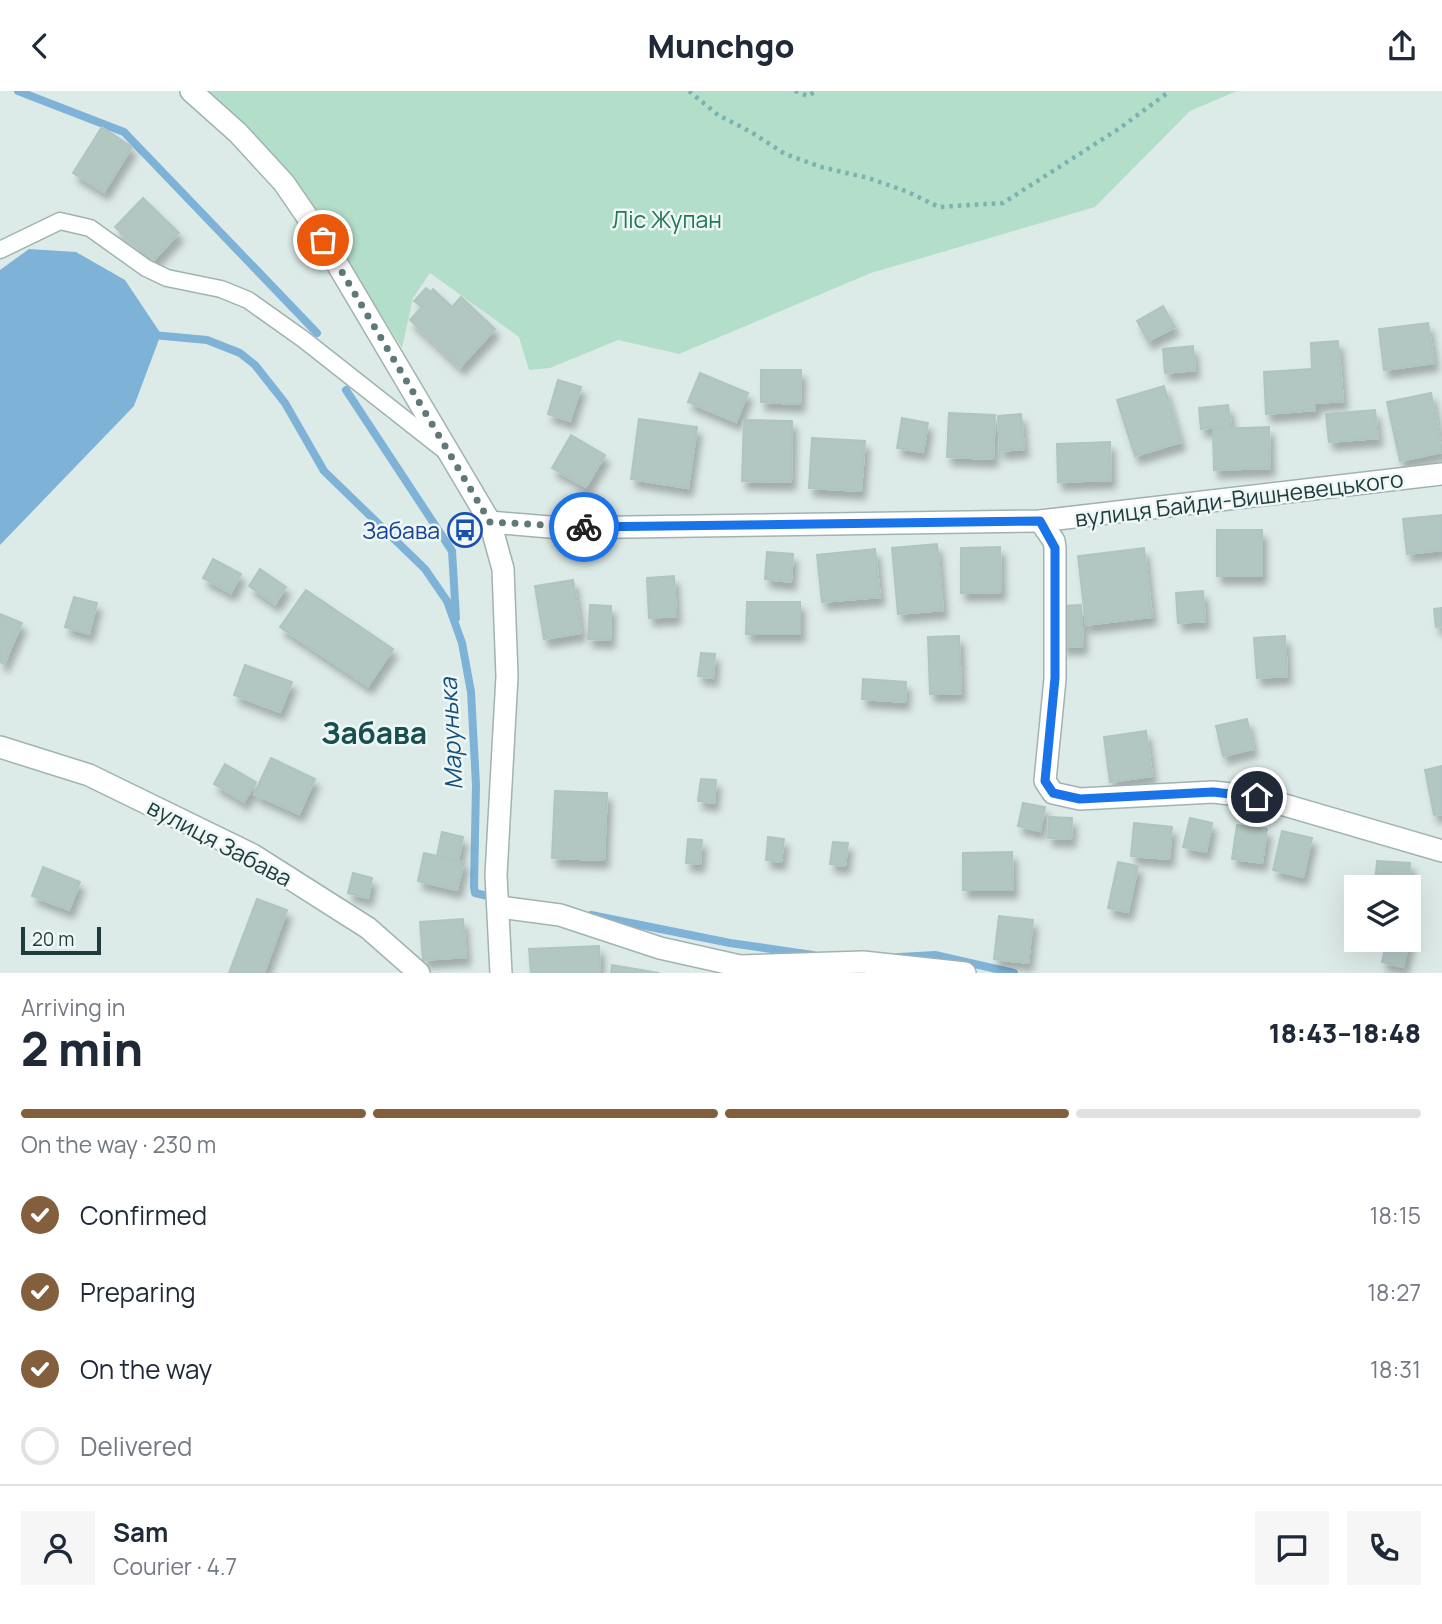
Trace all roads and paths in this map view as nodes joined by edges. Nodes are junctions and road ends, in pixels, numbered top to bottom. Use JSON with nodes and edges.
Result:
{"nodes":[{"id":1,"x":191,"y":91,"type":"edge"},
{"id":2,"x":690,"y":91,"type":"edge"},
{"id":3,"x":795,"y":91,"type":"edge"},
{"id":4,"x":816,"y":91,"type":"edge"},
{"id":5,"x":1170,"y":91,"type":"edge"},
{"id":6,"x":0,"y":250,"type":"edge"},
{"id":7,"x":451,"y":456,"type":"junction"},
{"id":8,"x":1442,"y":474,"type":"edge"},
{"id":9,"x":1040,"y":521,"type":"junction"},
{"id":10,"x":490,"y":522,"type":"junction"},
{"id":11,"x":0,"y":747,"type":"edge"},
{"id":12,"x":1442,"y":851,"type":"edge"},
{"id":13,"x":499,"y":905,"type":"junction"},
{"id":14,"x":419,"y":973,"type":"edge"},
{"id":15,"x":501,"y":973,"type":"edge"},
{"id":16,"x":965,"y":973,"type":"edge"}],
"edges":[{"from":1,"to":7,"type":"street"},
{"from":2,"to":5,"type":"path"},
{"from":3,"to":4,"type":"path"},
{"from":6,"to":7,"type":"lane"},
{"from":7,"to":10,"type":"street"},
{"from":8,"to":9,"type":"street","name":"вулиця Байди-Вишневецького"},
{"from":9,"to":10,"type":"street","name":"вулиця Байди-Вишневецького"},
{"from":9,"to":12,"type":"street"},
{"from":10,"to":13,"type":"street"},
{"from":11,"to":14,"type":"street","name":"вулиця Забава"},
{"from":13,"to":15,"type":"street"},
{"from":13,"to":16,"type":"street"}]}
